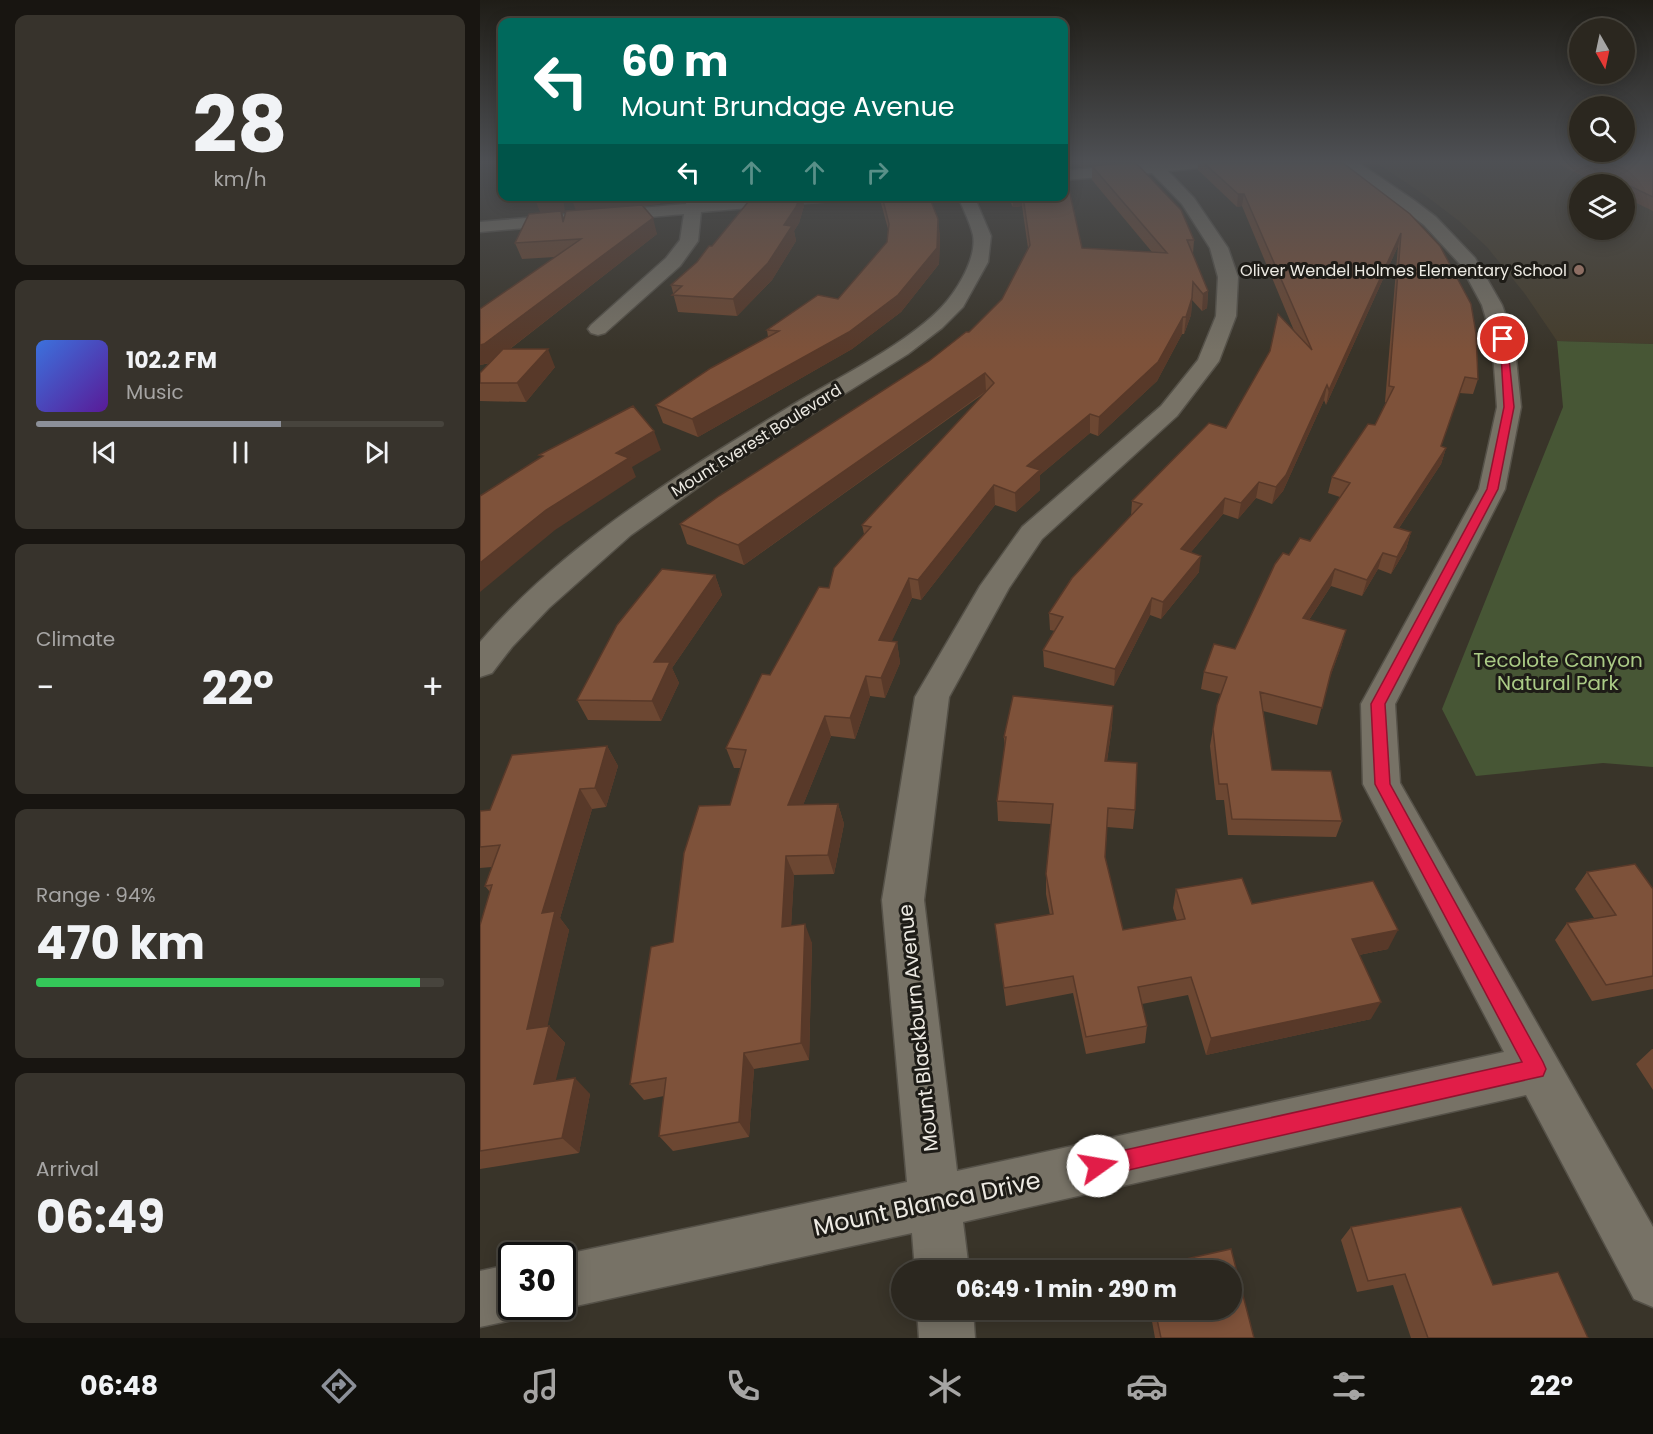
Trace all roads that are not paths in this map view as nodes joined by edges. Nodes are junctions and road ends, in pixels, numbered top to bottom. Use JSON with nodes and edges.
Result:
{"nodes":[{"id":1,"x":691,"y":225,"type":"edge"},
{"id":2,"x":978,"y":225,"type":"edge"},
{"id":3,"x":1204,"y":225,"type":"edge"},
{"id":4,"x":1432,"y":225,"type":"edge"},
{"id":5,"x":598,"y":329,"type":"dead end"},
{"id":6,"x":480,"y":665,"type":"edge"},
{"id":7,"x":1536,"y":1069,"type":"junction"},
{"id":8,"x":936,"y":1202,"type":"junction"},
{"id":9,"x":941,"y":1260,"type":"edge"},
{"id":10,"x":576,"y":1279,"type":"edge"},
{"id":11,"x":1653,"y":1280,"type":"edge"},
{"id":12,"x":498,"y":1295,"type":"edge"},
{"id":13,"x":480,"y":1299,"type":"edge"},
{"id":14,"x":946,"y":1320,"type":"edge"},
{"id":15,"x":947,"y":1338,"type":"edge"}],
"edges":[{"from":1,"to":5,"type":"street"},
{"from":2,"to":6,"type":"street","name":"Mount Everest Boulevard"},
{"from":3,"to":8,"type":"street","name":"Mount Blackburn Avenue"},
{"from":4,"to":7,"type":"street"},
{"from":7,"to":8,"type":"street","name":"Mount Blanca Drive"},
{"from":7,"to":11,"type":"street"},
{"from":8,"to":9,"type":"street","name":"Mount Blackburn Avenue"},
{"from":8,"to":10,"type":"street","name":"Mount Blanca Drive"},
{"from":12,"to":13,"type":"street"},
{"from":14,"to":15,"type":"street"}]}
